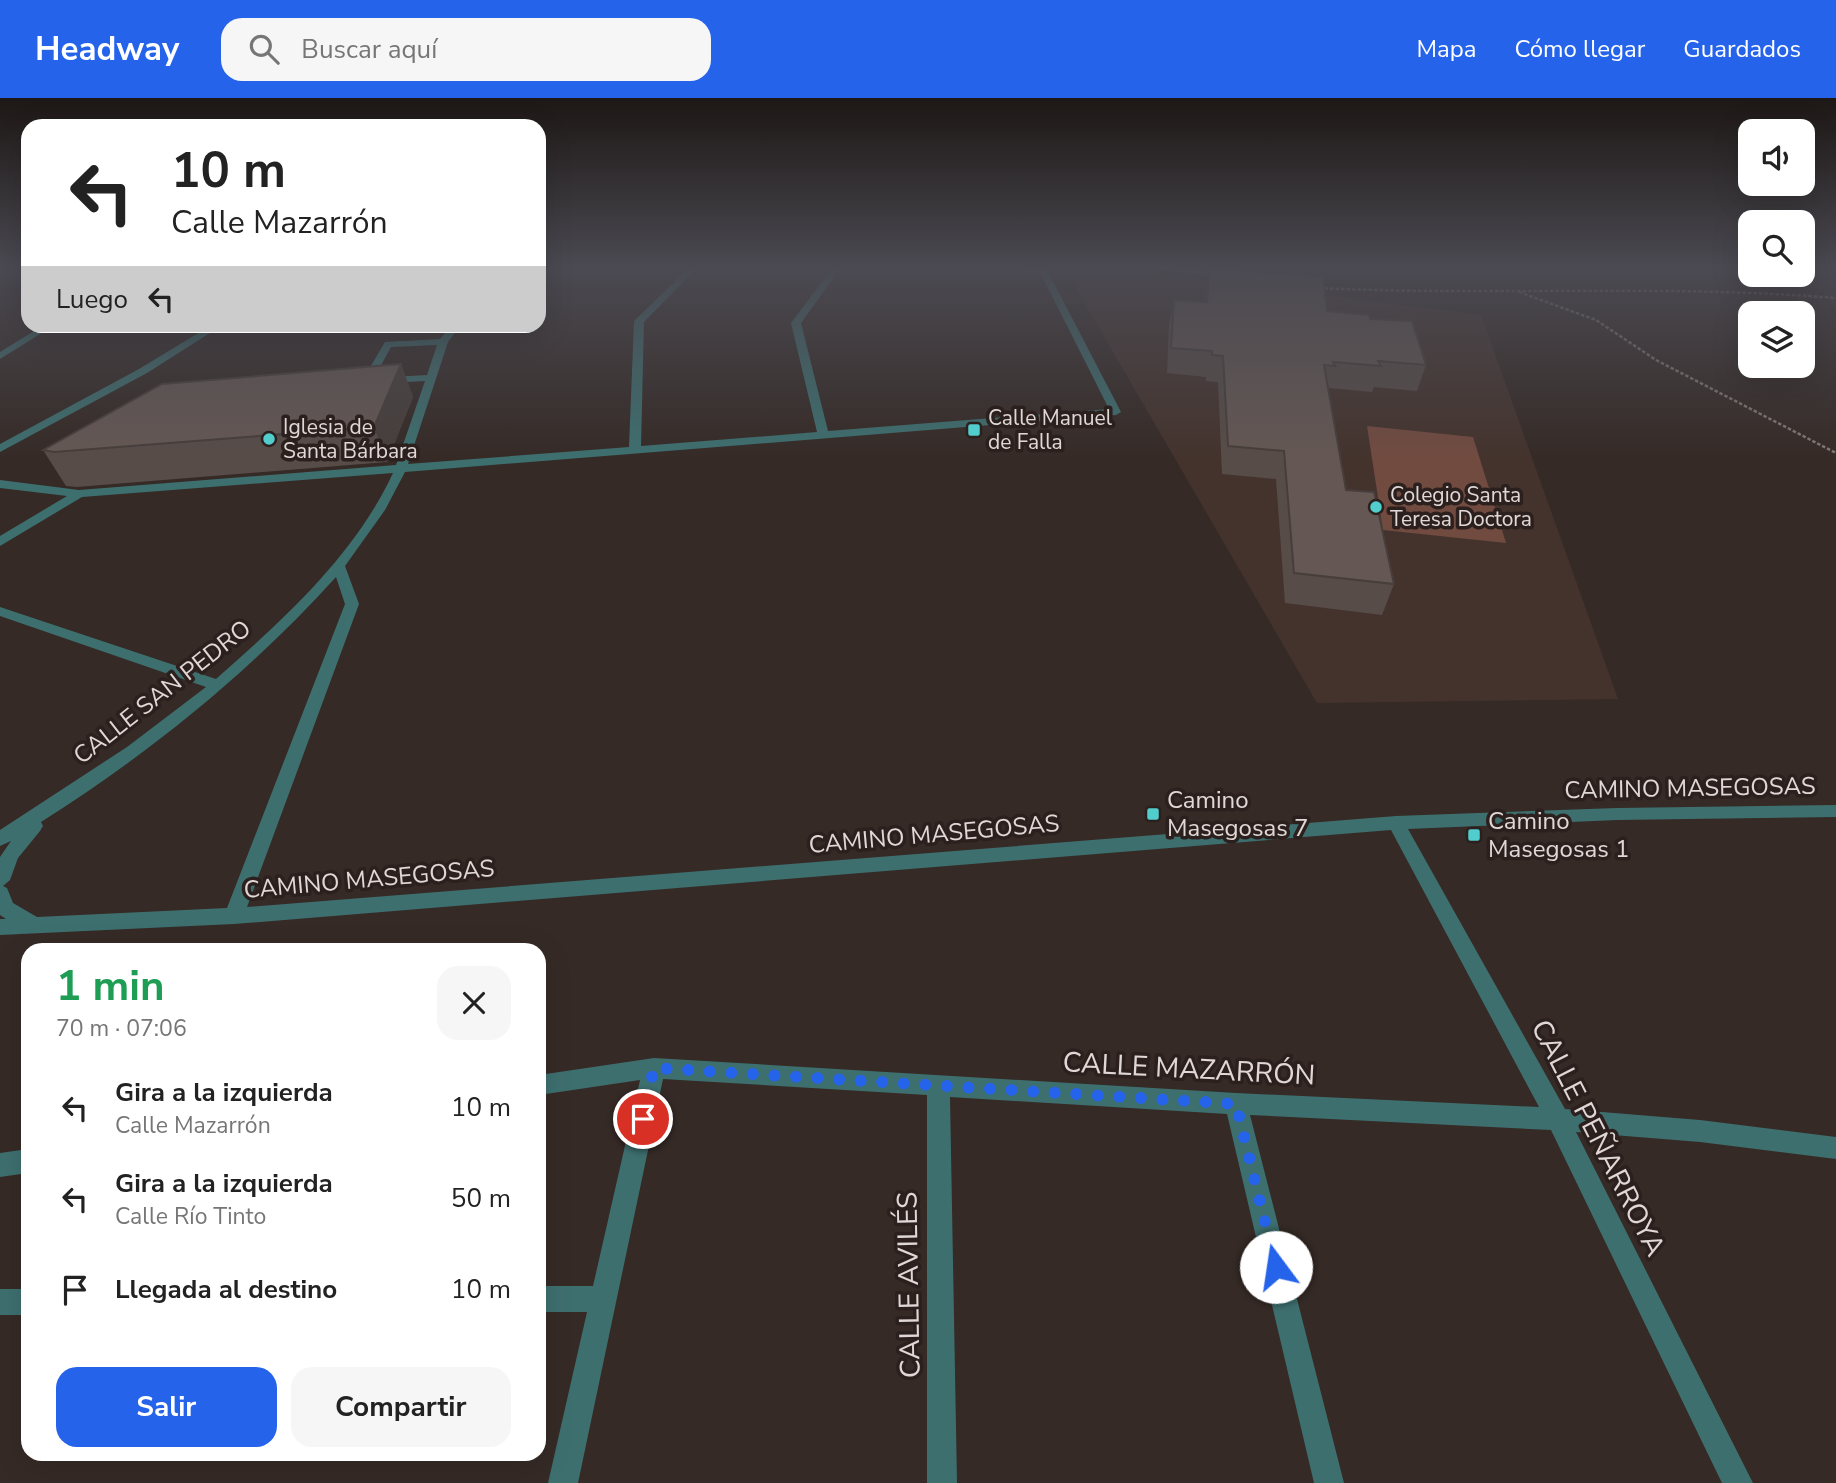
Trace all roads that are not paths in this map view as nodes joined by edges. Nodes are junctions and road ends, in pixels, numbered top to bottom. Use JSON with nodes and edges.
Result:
{"nodes":[{"id":1,"x":639,"y":331,"type":"edge"},
{"id":2,"x":798,"y":331,"type":"edge"},
{"id":3,"x":1074,"y":331,"type":"edge"},
{"id":4,"x":37,"y":333,"type":"edge"},
{"id":5,"x":204,"y":333,"type":"edge"},
{"id":6,"x":450,"y":333,"type":"edge"},
{"id":7,"x":443,"y":342,"type":"junction"},
{"id":8,"x":0,"y":356,"type":"edge"},
{"id":9,"x":431,"y":378,"type":"junction"},
{"id":10,"x":823,"y":435,"type":"junction"},
{"id":11,"x":0,"y":449,"type":"edge"},
{"id":12,"x":635,"y":450,"type":"junction"},
{"id":13,"x":401,"y":469,"type":"junction"},
{"id":14,"x":0,"y":484,"type":"edge"},
{"id":15,"x":79,"y":494,"type":"junction"},
{"id":16,"x":0,"y":542,"type":"edge"},
{"id":17,"x":338,"y":565,"type":"junction"},
{"id":18,"x":0,"y":611,"type":"edge"},
{"id":19,"x":217,"y":685,"type":"junction"},
{"id":20,"x":62,"y":800,"type":"junction"},
{"id":21,"x":1836,"y":811,"type":"edge"},
{"id":22,"x":1396,"y":823,"type":"junction"},
{"id":23,"x":0,"y":839,"type":"edge"},
{"id":24,"x":0,"y":880,"type":"edge"},
{"id":25,"x":0,"y":892,"type":"edge"},
{"id":26,"x":234,"y":916,"type":"junction"},
{"id":27,"x":37,"y":926,"type":"junction"},
{"id":28,"x":0,"y":927,"type":"edge"},
{"id":29,"x":654,"y":1068,"type":"junction"},
{"id":30,"x":546,"y":1084,"type":"edge"},
{"id":31,"x":938,"y":1086,"type":"junction"},
{"id":32,"x":1236,"y":1104,"type":"junction"},
{"id":33,"x":1558,"y":1119,"type":"junction"},
{"id":34,"x":1836,"y":1148,"type":"edge"},
{"id":35,"x":21,"y":1162,"type":"edge"},
{"id":36,"x":0,"y":1165,"type":"edge"},
{"id":37,"x":546,"y":1299,"type":"edge"},
{"id":38,"x":604,"y":1299,"type":"junction"},
{"id":39,"x":0,"y":1302,"type":"edge"},
{"id":40,"x":21,"y":1302,"type":"edge"},
{"id":41,"x":563,"y":1483,"type":"edge"},
{"id":42,"x":942,"y":1483,"type":"edge"},
{"id":43,"x":1329,"y":1483,"type":"edge"},
{"id":44,"x":1738,"y":1483,"type":"edge"}],
"edges":[{"from":1,"to":12,"type":"street"},
{"from":2,"to":10,"type":"street"},
{"from":3,"to":10,"type":"street"},
{"from":4,"to":8,"type":"street"},
{"from":5,"to":11,"type":"street"},
{"from":6,"to":7,"type":"street","name":"CALLE SAN PEDRO"},
{"from":7,"to":9,"type":"street","name":"CALLE SAN PEDRO"},
{"from":7,"to":9,"type":"street"},
{"from":9,"to":13,"type":"street","name":"CALLE SAN PEDRO"},
{"from":10,"to":12,"type":"street"},
{"from":12,"to":13,"type":"street"},
{"from":13,"to":15,"type":"street"},
{"from":13,"to":17,"type":"street","name":"CALLE SAN PEDRO"},
{"from":14,"to":15,"type":"street"},
{"from":15,"to":16,"type":"street"},
{"from":17,"to":19,"type":"street","name":"CALLE SAN PEDRO"},
{"from":17,"to":26,"type":"street"},
{"from":18,"to":19,"type":"street"},
{"from":19,"to":20,"type":"street","name":"CALLE SAN PEDRO"},
{"from":20,"to":23,"type":"street","name":"CALLE SAN PEDRO"},
{"from":20,"to":24,"type":"street"},
{"from":21,"to":22,"type":"street","name":"CAMINO MASEGOSAS"},
{"from":22,"to":26,"type":"street","name":"CAMINO MASEGOSAS"},
{"from":22,"to":33,"type":"street","name":"CALLE PEÑARROYA"},
{"from":25,"to":27,"type":"street"},
{"from":26,"to":27,"type":"street","name":"CAMINO MASEGOSAS"},
{"from":27,"to":28,"type":"street","name":"CAMINO MASEGOSAS"},
{"from":29,"to":30,"type":"street","name":"CALLE MAZARRÓN"},
{"from":29,"to":31,"type":"street","name":"CALLE MAZARRÓN"},
{"from":29,"to":38,"type":"street"},
{"from":31,"to":32,"type":"street","name":"CALLE MAZARRÓN"},
{"from":31,"to":42,"type":"street","name":"CALLE AVILÉS"},
{"from":32,"to":33,"type":"street","name":"CALLE MAZARRÓN"},
{"from":32,"to":43,"type":"street"},
{"from":33,"to":34,"type":"street","name":"CALLE MAZARRÓN"},
{"from":33,"to":44,"type":"street","name":"CALLE PEÑARROYA"},
{"from":35,"to":36,"type":"street"},
{"from":37,"to":38,"type":"street"},
{"from":38,"to":41,"type":"street"},
{"from":39,"to":40,"type":"street"}]}
